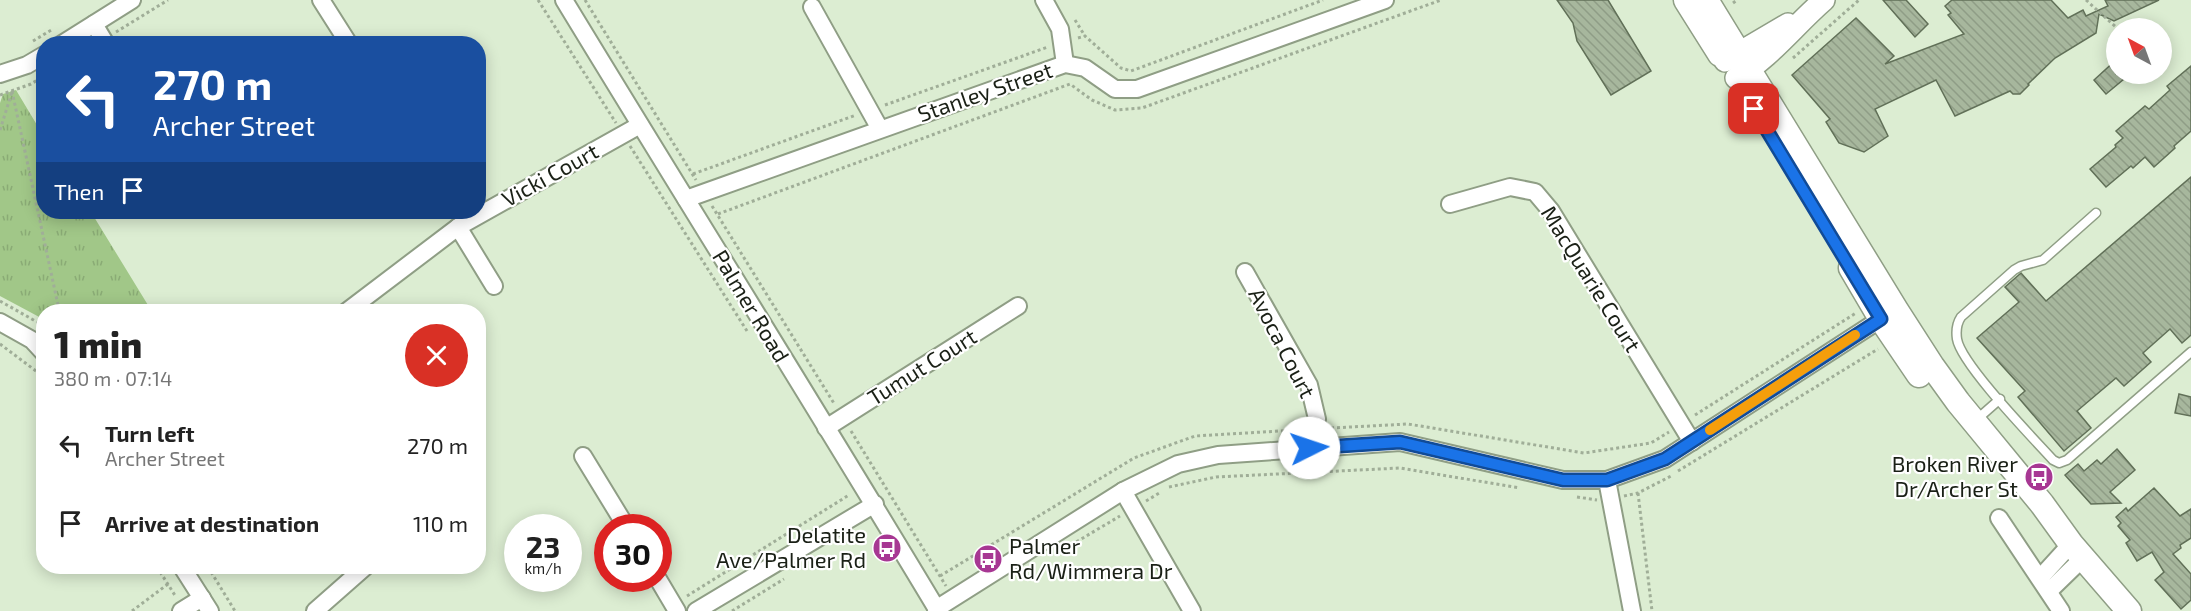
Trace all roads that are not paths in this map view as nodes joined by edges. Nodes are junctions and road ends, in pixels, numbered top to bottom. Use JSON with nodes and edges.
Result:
{"nodes":[{"id":1,"x":132,"y":0,"type":"edge"},
{"id":2,"x":321,"y":0,"type":"edge"},
{"id":3,"x":564,"y":0,"type":"edge"},
{"id":4,"x":1044,"y":0,"type":"edge"},
{"id":5,"x":1385,"y":0,"type":"edge"},
{"id":6,"x":1686,"y":0,"type":"edge"},
{"id":7,"x":1706,"y":0,"type":"edge"},
{"id":8,"x":1817,"y":6,"type":"edge"},
{"id":9,"x":812,"y":8,"type":"dead end"},
{"id":10,"x":94,"y":24,"type":"junction"},
{"id":11,"x":75,"y":36,"type":"edge"},
{"id":12,"x":102,"y":36,"type":"edge"},
{"id":13,"x":344,"y":36,"type":"edge"},
{"id":14,"x":36,"y":60,"type":"edge"},
{"id":15,"x":1065,"y":64,"type":"junction"},
{"id":16,"x":1737,"y":65,"type":"junction"},
{"id":17,"x":0,"y":74,"type":"edge"},
{"id":18,"x":640,"y":125,"type":"junction"},
{"id":19,"x":880,"y":129,"type":"junction"},
{"id":20,"x":686,"y":199,"type":"junction"},
{"id":21,"x":1450,"y":204,"type":"dead end"},
{"id":22,"x":486,"y":211,"type":"edge"},
{"id":23,"x":2096,"y":213,"type":"dead end"},
{"id":24,"x":472,"y":219,"type":"edge"},
{"id":25,"x":458,"y":227,"type":"junction"},
{"id":26,"x":1245,"y":272,"type":"dead end"},
{"id":27,"x":494,"y":286,"type":"dead end"},
{"id":28,"x":357,"y":304,"type":"edge"},
{"id":29,"x":1018,"y":306,"type":"dead end"},
{"id":30,"x":1888,"y":314,"type":"junction"},
{"id":31,"x":0,"y":322,"type":"edge"},
{"id":32,"x":36,"y":344,"type":"edge"},
{"id":33,"x":2191,"y":352,"type":"edge"},
{"id":34,"x":2000,"y":399,"type":"junction"},
{"id":35,"x":1970,"y":424,"type":"junction"},
{"id":36,"x":826,"y":428,"type":"junction"},
{"id":37,"x":1692,"y":442,"type":"junction"},
{"id":38,"x":1309,"y":448,"type":"junction"},
{"id":39,"x":583,"y":456,"type":"dead end"},
{"id":40,"x":1607,"y":480,"type":"junction"},
{"id":41,"x":1123,"y":491,"type":"junction"},
{"id":42,"x":868,"y":508,"type":"junction"},
{"id":43,"x":618,"y":514,"type":"edge"},
{"id":44,"x":1999,"y":518,"type":"dead end"},
{"id":45,"x":2077,"y":551,"type":"junction"},
{"id":46,"x":187,"y":574,"type":"edge"},
{"id":47,"x":357,"y":574,"type":"edge"},
{"id":48,"x":2045,"y":585,"type":"junction"},
{"id":49,"x":666,"y":592,"type":"edge"},
{"id":50,"x":206,"y":604,"type":"edge"},
{"id":51,"x":675,"y":608,"type":"edge"},
{"id":52,"x":182,"y":610,"type":"edge"},
{"id":53,"x":937,"y":610,"type":"edge"},
{"id":54,"x":315,"y":611,"type":"edge"},
{"id":55,"x":696,"y":611,"type":"edge"},
{"id":56,"x":1192,"y":611,"type":"edge"},
{"id":57,"x":1632,"y":611,"type":"edge"},
{"id":58,"x":2061,"y":611,"type":"edge"},
{"id":59,"x":2129,"y":611,"type":"edge"}],
"edges":[{"from":1,"to":10,"type":"street"},
{"from":2,"to":13,"type":"street"},
{"from":3,"to":18,"type":"street","name":"Palmer Road"},
{"from":4,"to":15,"type":"street"},
{"from":5,"to":15,"type":"street","name":"Stanley Street"},
{"from":6,"to":16,"type":"main road"},
{"from":7,"to":16,"type":"main road"},
{"from":8,"to":16,"type":"street"},
{"from":9,"to":19,"type":"street"},
{"from":10,"to":11,"type":"street"},
{"from":10,"to":12,"type":"street"},
{"from":14,"to":17,"type":"street"},
{"from":15,"to":19,"type":"street","name":"Stanley Street"},
{"from":16,"to":30,"type":"main road"},
{"from":18,"to":20,"type":"street","name":"Palmer Road"},
{"from":18,"to":22,"type":"street","name":"Vicki Court"},
{"from":19,"to":20,"type":"street","name":"Stanley Street"},
{"from":20,"to":36,"type":"street","name":"Palmer Road"},
{"from":21,"to":37,"type":"street","name":"MacQuarie Court"},
{"from":23,"to":34,"type":"lane"},
{"from":24,"to":25,"type":"street","name":"Vicki Court"},
{"from":25,"to":27,"type":"street"},
{"from":25,"to":28,"type":"street","name":"Vicki Court"},
{"from":26,"to":38,"type":"street","name":"Avoca Court"},
{"from":29,"to":36,"type":"street","name":"Tumut Court"},
{"from":30,"to":35,"type":"main road"},
{"from":30,"to":37,"type":"street"},
{"from":31,"to":32,"type":"street"},
{"from":33,"to":34,"type":"lane"},
{"from":34,"to":35,"type":"lane"},
{"from":35,"to":45,"type":"main road"},
{"from":36,"to":42,"type":"street","name":"Palmer Road"},
{"from":37,"to":40,"type":"street"},
{"from":38,"to":40,"type":"street"},
{"from":38,"to":41,"type":"street"},
{"from":39,"to":43,"type":"street"},
{"from":40,"to":57,"type":"street"},
{"from":41,"to":53,"type":"street"},
{"from":41,"to":56,"type":"street"},
{"from":42,"to":53,"type":"street","name":"Palmer Road"},
{"from":42,"to":55,"type":"street"},
{"from":44,"to":48,"type":"street"},
{"from":45,"to":48,"type":"street"},
{"from":45,"to":59,"type":"main road"},
{"from":46,"to":50,"type":"street"},
{"from":47,"to":54,"type":"street"},
{"from":48,"to":58,"type":"street"},
{"from":49,"to":51,"type":"street"},
{"from":50,"to":52,"type":"street"}]}
